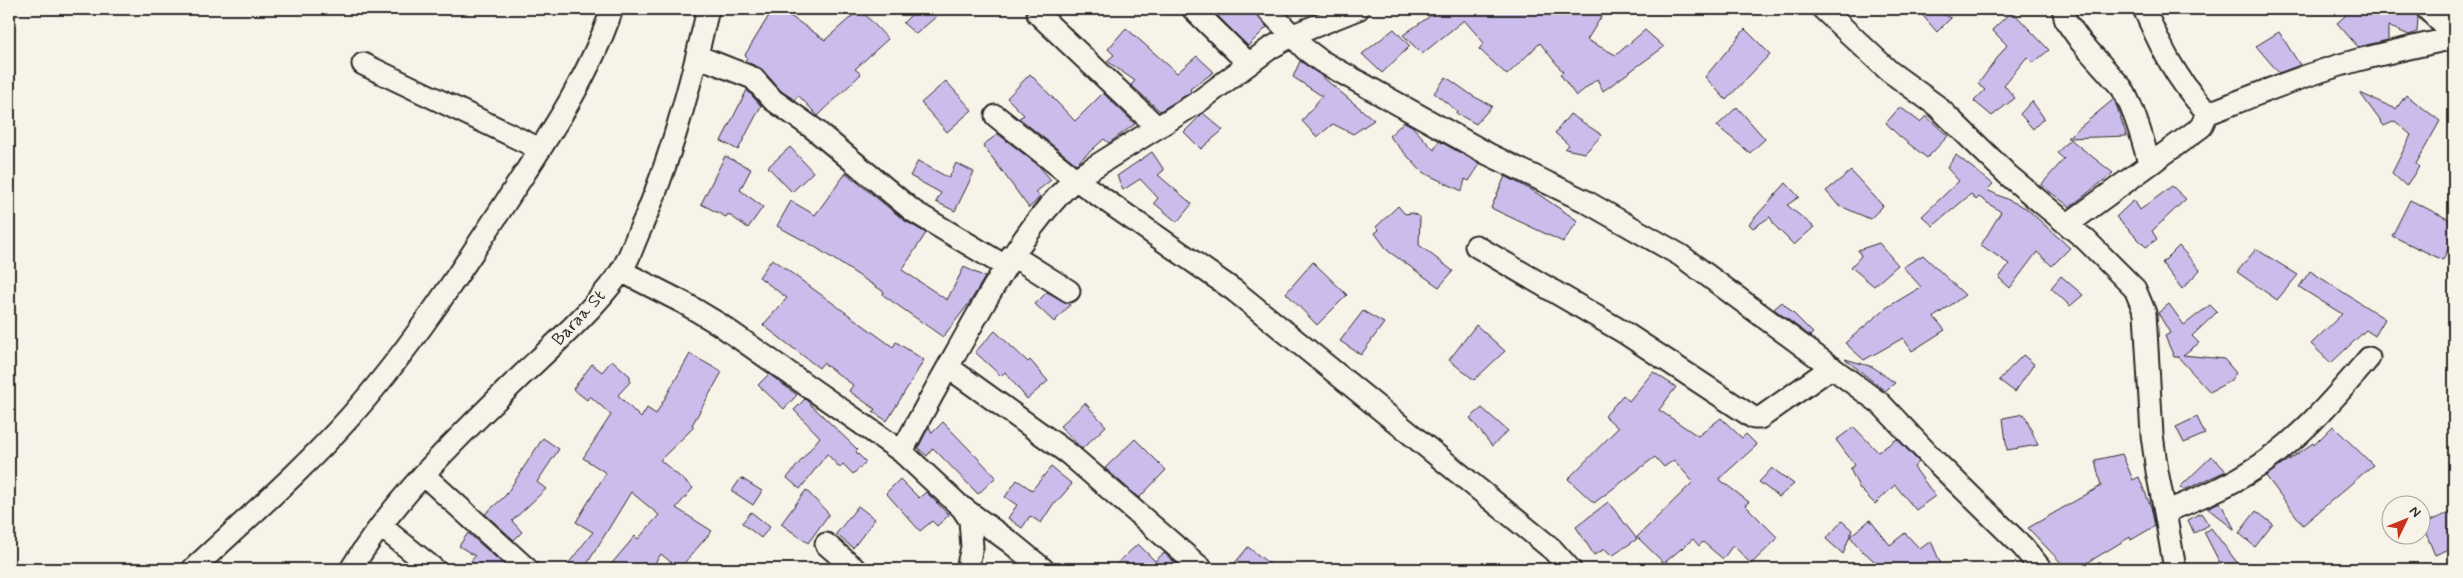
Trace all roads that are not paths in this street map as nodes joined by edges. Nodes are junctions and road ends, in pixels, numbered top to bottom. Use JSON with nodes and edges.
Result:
{"nodes":[{"id":1,"x":612,"y":9,"type":"edge"},
{"id":2,"x":708,"y":9,"type":"edge"},
{"id":3,"x":1193,"y":9,"type":"edge"},
{"id":4,"x":1267,"y":9,"type":"edge"},
{"id":5,"x":1358,"y":9,"type":"edge"},
{"id":6,"x":1823,"y":9,"type":"edge"},
{"id":7,"x":2063,"y":9,"type":"edge"},
{"id":8,"x":2144,"y":9,"type":"edge"},
{"id":9,"x":2427,"y":9,"type":"edge"},
{"id":10,"x":1038,"y":14,"type":"dead end"},
{"id":11,"x":1294,"y":35,"type":"junction"},
{"id":12,"x":2454,"y":36,"type":"edge"},
{"id":13,"x":697,"y":56,"type":"junction"},
{"id":14,"x":1248,"y":63,"type":"junction"},
{"id":15,"x":363,"y":64,"type":"dead end"},
{"id":16,"x":2207,"y":114,"type":"junction"},
{"id":17,"x":996,"y":116,"type":"dead end"},
{"id":18,"x":1156,"y":126,"type":"junction"},
{"id":19,"x":540,"y":149,"type":"junction"},
{"id":20,"x":2149,"y":163,"type":"junction"},
{"id":21,"x":1074,"y":179,"type":"junction"},
{"id":22,"x":2068,"y":224,"type":"junction"},
{"id":23,"x":1476,"y":246,"type":"dead end"},
{"id":24,"x":1009,"y":261,"type":"junction"},
{"id":25,"x":621,"y":271,"type":"junction"},
{"id":26,"x":1069,"y":291,"type":"dead end"},
{"id":27,"x":2369,"y":358,"type":"dead end"},
{"id":28,"x":948,"y":367,"type":"junction"},
{"id":29,"x":1832,"y":367,"type":"junction"},
{"id":30,"x":902,"y":452,"type":"junction"},
{"id":31,"x":425,"y":476,"type":"junction"},
{"id":32,"x":962,"y":508,"type":"junction"},
{"id":33,"x":2165,"y":512,"type":"junction"},
{"id":34,"x":382,"y":526,"type":"junction"},
{"id":35,"x":826,"y":544,"type":"dead end"},
{"id":36,"x":193,"y":569,"type":"edge"},
{"id":37,"x":352,"y":569,"type":"edge"},
{"id":38,"x":434,"y":569,"type":"edge"},
{"id":39,"x":528,"y":569,"type":"edge"},
{"id":40,"x":855,"y":569,"type":"edge"},
{"id":41,"x":967,"y":569,"type":"edge"},
{"id":42,"x":1043,"y":569,"type":"edge"},
{"id":43,"x":1202,"y":569,"type":"edge"},
{"id":44,"x":1570,"y":569,"type":"edge"},
{"id":45,"x":2042,"y":569,"type":"edge"},
{"id":46,"x":2175,"y":569,"type":"edge"}],
"edges":[{"from":1,"to":19,"type":"street"},
{"from":2,"to":13,"type":"street","name":"Baraa St"},
{"from":3,"to":14,"type":"street"},
{"from":4,"to":11,"type":"street"},
{"from":5,"to":11,"type":"street"},
{"from":6,"to":22,"type":"street"},
{"from":7,"to":20,"type":"street"},
{"from":8,"to":16,"type":"street"},
{"from":9,"to":12,"type":"street"},
{"from":10,"to":18,"type":"street"},
{"from":11,"to":14,"type":"street"},
{"from":11,"to":29,"type":"street"},
{"from":12,"to":16,"type":"street"},
{"from":13,"to":24,"type":"street"},
{"from":13,"to":25,"type":"street","name":"Baraa St"},
{"from":14,"to":18,"type":"street"},
{"from":15,"to":19,"type":"street"},
{"from":16,"to":20,"type":"street"},
{"from":17,"to":21,"type":"street"},
{"from":18,"to":21,"type":"street"},
{"from":19,"to":36,"type":"street"},
{"from":20,"to":22,"type":"street"},
{"from":21,"to":24,"type":"street"},
{"from":21,"to":44,"type":"street"},
{"from":22,"to":33,"type":"street"},
{"from":23,"to":29,"type":"street"},
{"from":24,"to":26,"type":"street"},
{"from":24,"to":28,"type":"street"},
{"from":25,"to":30,"type":"street"},
{"from":25,"to":31,"type":"street","name":"Baraa St"},
{"from":27,"to":33,"type":"street"},
{"from":28,"to":30,"type":"street"},
{"from":28,"to":43,"type":"street"},
{"from":29,"to":45,"type":"street"},
{"from":30,"to":32,"type":"street"},
{"from":31,"to":34,"type":"street","name":"Baraa St"},
{"from":31,"to":39,"type":"street"},
{"from":32,"to":41,"type":"street"},
{"from":32,"to":42,"type":"street"},
{"from":33,"to":46,"type":"street"},
{"from":34,"to":37,"type":"street","name":"Baraa St"},
{"from":34,"to":38,"type":"street"},
{"from":35,"to":40,"type":"street"}]}
